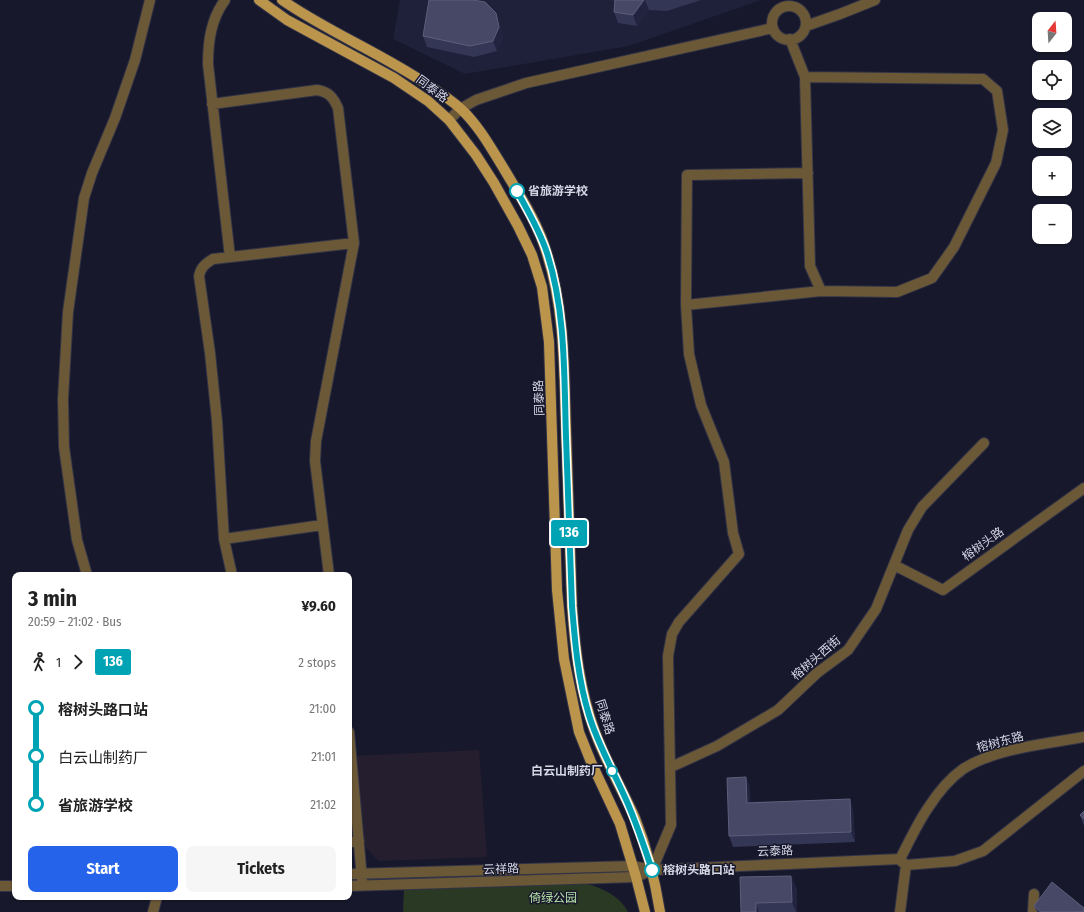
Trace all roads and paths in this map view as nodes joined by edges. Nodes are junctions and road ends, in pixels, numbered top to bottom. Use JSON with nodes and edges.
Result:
{"nodes":[{"id":1,"x":150,"y":0,"type":"edge"},
{"id":2,"x":225,"y":0,"type":"edge"},
{"id":3,"x":260,"y":0,"type":"edge"},
{"id":4,"x":282,"y":0,"type":"edge"},
{"id":5,"x":875,"y":0,"type":"edge"},
{"id":6,"x":778,"y":5,"type":"edge"},
{"id":7,"x":806,"y":26,"type":"junction"},
{"id":8,"x":773,"y":28,"type":"junction"},
{"id":9,"x":790,"y":40,"type":"junction"},
{"id":10,"x":805,"y":77,"type":"junction"},
{"id":11,"x":212,"y":104,"type":"junction"},
{"id":12,"x":460,"y":108,"type":"junction"},
{"id":13,"x":449,"y":120,"type":"junction"},
{"id":14,"x":808,"y":173,"type":"junction"},
{"id":15,"x":354,"y":243,"type":"junction"},
{"id":16,"x":230,"y":257,"type":"junction"},
{"id":17,"x":821,"y":291,"type":"junction"},
{"id":18,"x":686,"y":305,"type":"junction"},
{"id":19,"x":984,"y":443,"type":"dead end"},
{"id":20,"x":1084,"y":488,"type":"edge"},
{"id":21,"x":322,"y":525,"type":"junction"},
{"id":22,"x":224,"y":539,"type":"junction"},
{"id":23,"x":894,"y":565,"type":"junction"},
{"id":24,"x":86,"y":572,"type":"edge"},
{"id":25,"x":231,"y":572,"type":"edge"},
{"id":26,"x":329,"y":572,"type":"edge"},
{"id":27,"x":1084,"y":738,"type":"edge"},
{"id":28,"x":671,"y":767,"type":"junction"},
{"id":29,"x":1084,"y":771,"type":"edge"},
{"id":30,"x":352,"y":797,"type":"edge"},
{"id":31,"x":354,"y":841,"type":"edge"},
{"id":32,"x":903,"y":862,"type":"junction"},
{"id":33,"x":633,"y":866,"type":"junction"},
{"id":34,"x":652,"y":870,"type":"junction"},
{"id":35,"x":352,"y":874,"type":"edge"},
{"id":36,"x":362,"y":874,"type":"junction"},
{"id":37,"x":636,"y":877,"type":"junction"},
{"id":38,"x":0,"y":886,"type":"edge"},
{"id":39,"x":12,"y":886,"type":"edge"},
{"id":40,"x":352,"y":886,"type":"edge"},
{"id":41,"x":363,"y":886,"type":"junction"},
{"id":42,"x":1034,"y":894,"type":"dead end"},
{"id":43,"x":156,"y":900,"type":"edge"},
{"id":44,"x":153,"y":912,"type":"edge"},
{"id":45,"x":645,"y":912,"type":"edge"},
{"id":46,"x":660,"y":912,"type":"edge"},
{"id":47,"x":900,"y":912,"type":"edge"},
{"id":48,"x":1033,"y":912,"type":"edge"}],
"edges":[{"from":1,"to":24,"type":"street"},
{"from":2,"to":11,"type":"street"},
{"from":3,"to":13,"type":"main road","name":"同泰路"},
{"from":4,"to":12,"type":"main road","name":"同泰路"},
{"from":5,"to":7,"type":"street"},
{"from":6,"to":7,"type":"street"},
{"from":6,"to":8,"type":"street"},
{"from":7,"to":9,"type":"street"},
{"from":8,"to":9,"type":"street"},
{"from":8,"to":12,"type":"street"},
{"from":9,"to":10,"type":"street"},
{"from":10,"to":14,"type":"street"},
{"from":10,"to":17,"type":"street"},
{"from":11,"to":15,"type":"street"},
{"from":11,"to":16,"type":"street"},
{"from":12,"to":13,"type":"street"},
{"from":12,"to":34,"type":"main road","name":"同泰路"},
{"from":13,"to":33,"type":"main road","name":"同泰路"},
{"from":14,"to":17,"type":"street"},
{"from":14,"to":18,"type":"street"},
{"from":15,"to":16,"type":"street"},
{"from":15,"to":21,"type":"street"},
{"from":16,"to":22,"type":"street"},
{"from":17,"to":18,"type":"street"},
{"from":18,"to":28,"type":"street"},
{"from":19,"to":23,"type":"street","name":"榕树头西街"},
{"from":20,"to":23,"type":"street","name":"榕树头路"},
{"from":21,"to":22,"type":"street"},
{"from":21,"to":26,"type":"street"},
{"from":22,"to":25,"type":"street"},
{"from":23,"to":28,"type":"street","name":"榕树头西街"},
{"from":27,"to":32,"type":"street","name":"榕树东路"},
{"from":28,"to":34,"type":"street"},
{"from":29,"to":32,"type":"street","name":"云泰路"},
{"from":30,"to":31,"type":"street"},
{"from":31,"to":36,"type":"street"},
{"from":32,"to":34,"type":"street","name":"云泰路"},
{"from":32,"to":47,"type":"street"},
{"from":33,"to":34,"type":"street","name":"云祥路"},
{"from":33,"to":36,"type":"street","name":"云祥路"},
{"from":33,"to":37,"type":"main road","name":"同泰路"},
{"from":34,"to":37,"type":"street","name":"云祥路"},
{"from":34,"to":46,"type":"main road","name":"同泰路"},
{"from":35,"to":36,"type":"street","name":"云祥路"},
{"from":36,"to":41,"type":"street"},
{"from":37,"to":41,"type":"street","name":"云祥路"},
{"from":37,"to":45,"type":"main road","name":"同泰路"},
{"from":38,"to":39,"type":"street"},
{"from":40,"to":41,"type":"street","name":"云祥路"},
{"from":42,"to":48,"type":"street"},
{"from":43,"to":44,"type":"street"}]}
